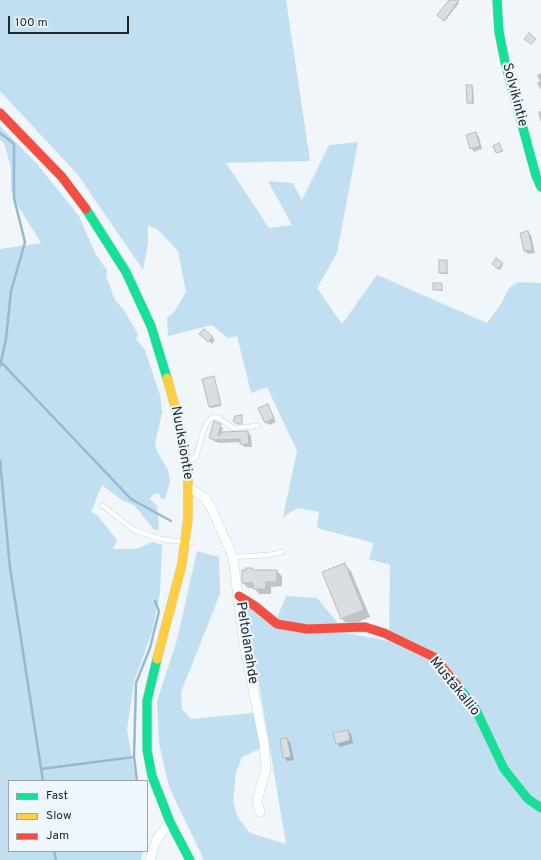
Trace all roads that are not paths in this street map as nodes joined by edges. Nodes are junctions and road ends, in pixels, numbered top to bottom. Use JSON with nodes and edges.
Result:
{"nodes":[{"id":1,"x":496,"y":0,"type":"edge"},
{"id":2,"x":0,"y":113,"type":"edge"},
{"id":3,"x":541,"y":187,"type":"edge"},
{"id":4,"x":258,"y":426,"type":"dead end"},
{"id":5,"x":187,"y":462,"type":"junction"},
{"id":6,"x":189,"y":488,"type":"junction"},
{"id":7,"x":102,"y":505,"type":"dead end"},
{"id":8,"x":189,"y":542,"type":"junction"},
{"id":9,"x":282,"y":552,"type":"dead end"},
{"id":10,"x":233,"y":557,"type":"junction"},
{"id":11,"x":239,"y":596,"type":"junction"},
{"id":12,"x":541,"y":808,"type":"edge"},
{"id":13,"x":260,"y":812,"type":"dead end"},
{"id":14,"x":170,"y":822,"type":"junction"},
{"id":15,"x":150,"y":860,"type":"edge"},
{"id":16,"x":190,"y":860,"type":"edge"}],
"edges":[{"from":1,"to":3,"type":"street","name":"Solvikintie"},
{"from":2,"to":5,"type":"street","name":"Nuuksiontie"},
{"from":4,"to":5,"type":"lane"},
{"from":5,"to":6,"type":"street","name":"Nuuksiontie"},
{"from":6,"to":8,"type":"street","name":"Nuuksiontie"},
{"from":6,"to":10,"type":"street","name":"Peltolanahde"},
{"from":7,"to":8,"type":"lane"},
{"from":8,"to":14,"type":"street","name":"Nuuksiontie"},
{"from":9,"to":10,"type":"lane"},
{"from":10,"to":11,"type":"street","name":"Peltolanahde"},
{"from":11,"to":12,"type":"street","name":"Mustakallio"},
{"from":11,"to":13,"type":"street","name":"Peltolanahde"},
{"from":14,"to":15,"type":"street"},
{"from":14,"to":16,"type":"street","name":"Nuuksiontie"}]}
